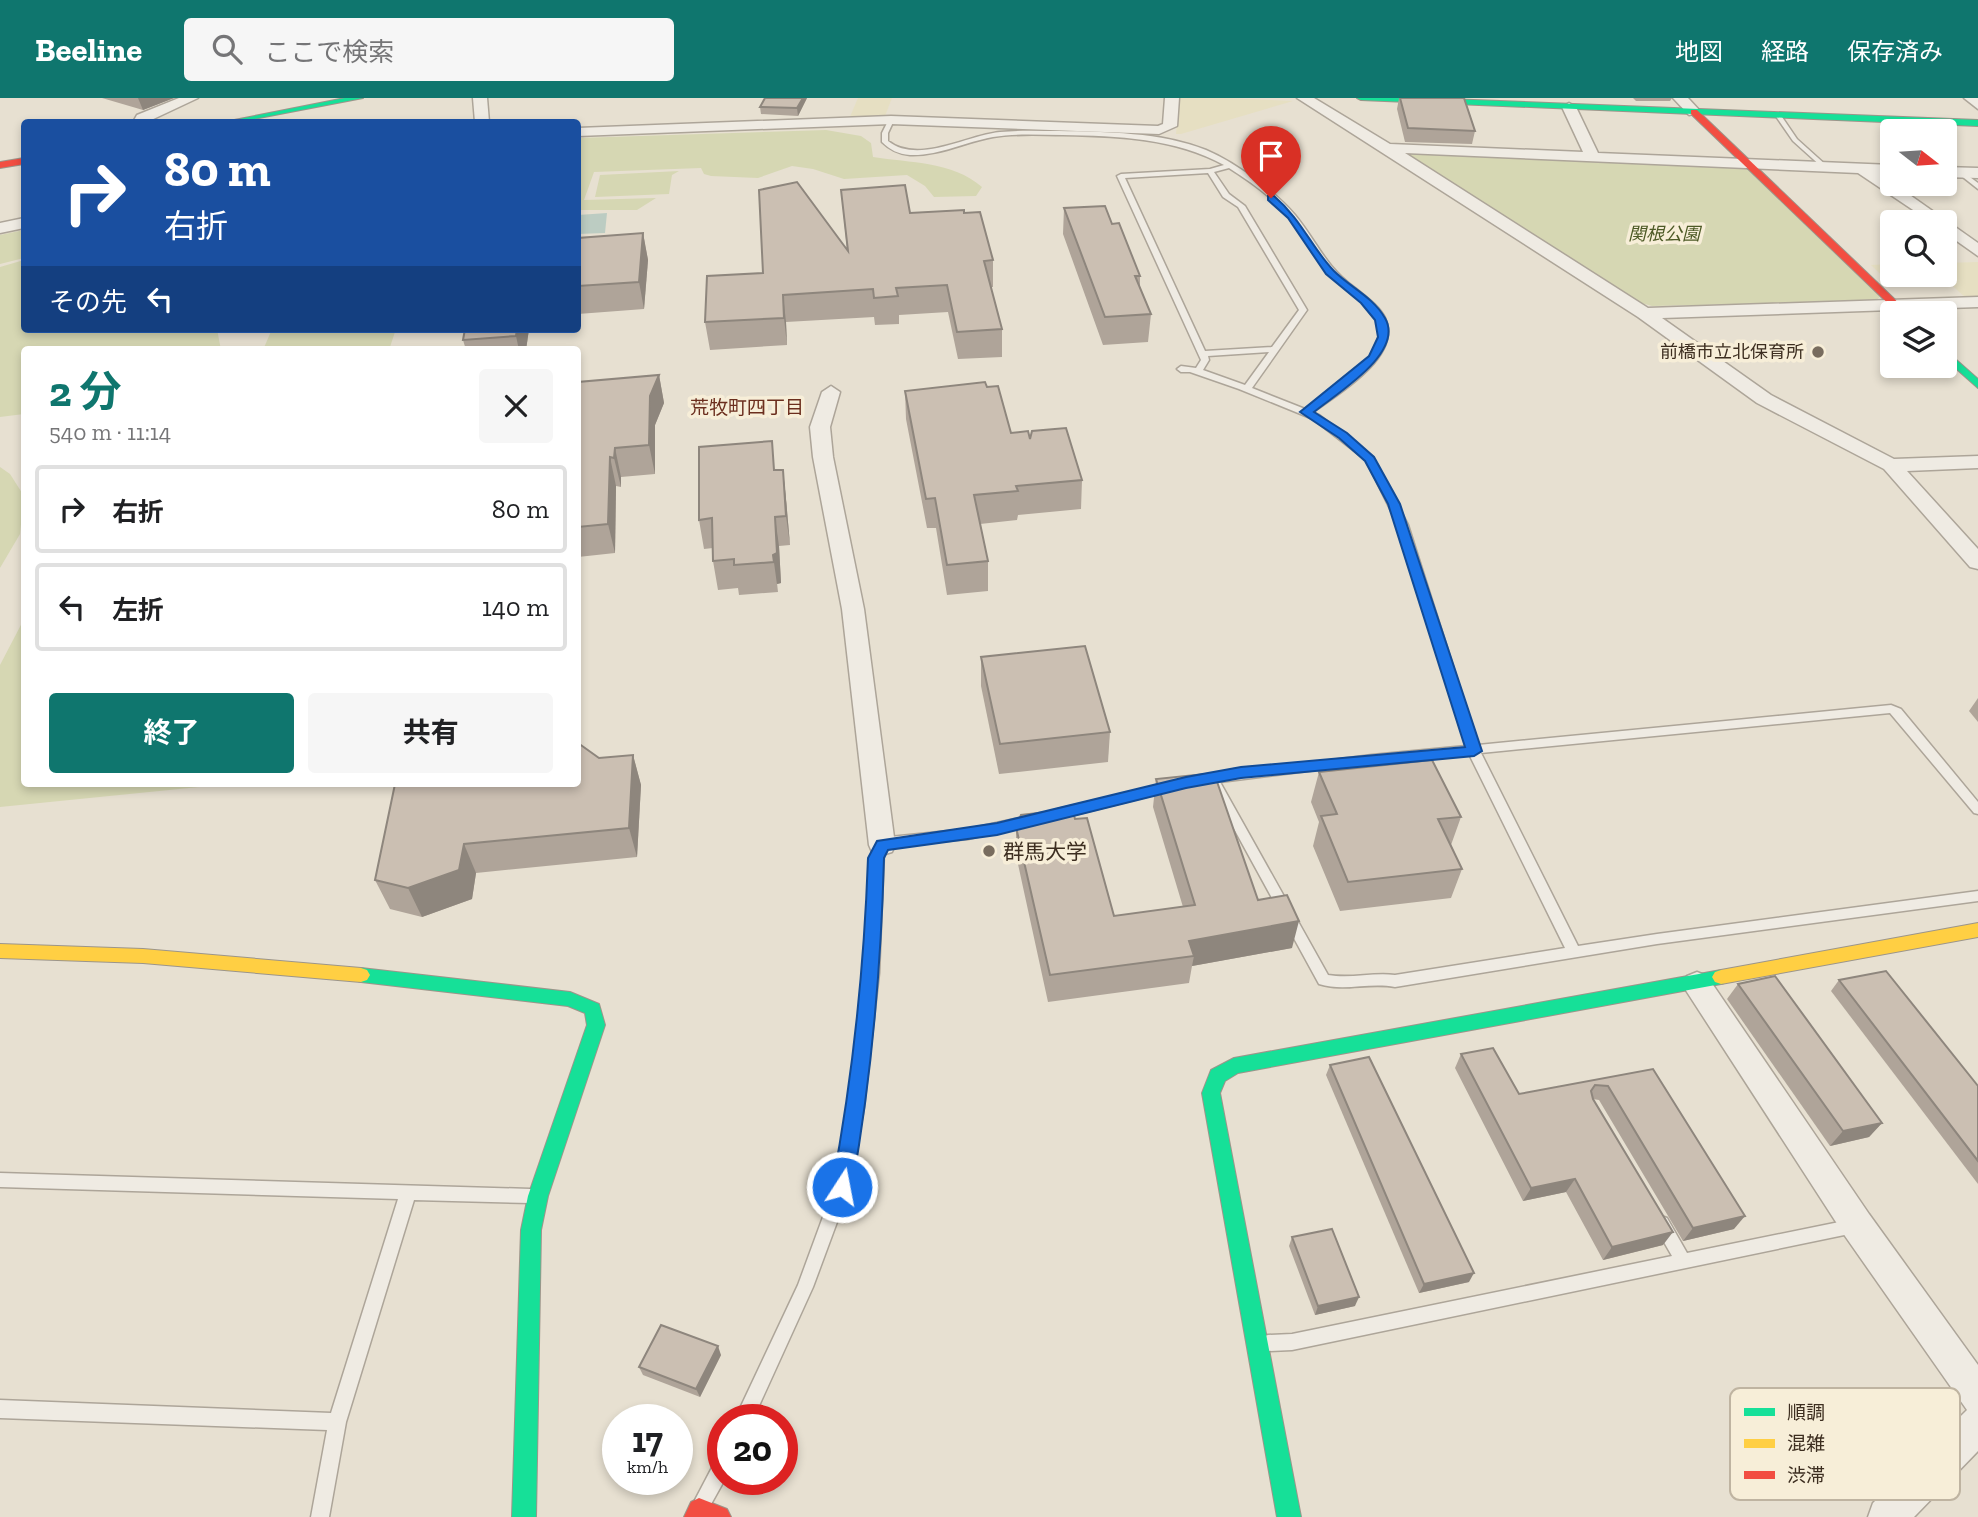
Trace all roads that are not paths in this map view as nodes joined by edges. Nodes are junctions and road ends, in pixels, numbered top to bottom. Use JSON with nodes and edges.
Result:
{"nodes":[{"id":1,"x":191,"y":98,"type":"edge"},
{"id":2,"x":359,"y":98,"type":"edge"},
{"id":3,"x":480,"y":98,"type":"edge"},
{"id":4,"x":1172,"y":98,"type":"edge"},
{"id":5,"x":1304,"y":98,"type":"edge"},
{"id":6,"x":1361,"y":98,"type":"edge"},
{"id":7,"x":1680,"y":98,"type":"edge"},
{"id":8,"x":1971,"y":98,"type":"edge"},
{"id":9,"x":1978,"y":105,"type":"edge"},
{"id":10,"x":1569,"y":107,"type":"junction"},
{"id":11,"x":1694,"y":112,"type":"junction"},
{"id":12,"x":893,"y":115,"type":"junction"},
{"id":13,"x":1778,"y":115,"type":"junction"},
{"id":14,"x":142,"y":119,"type":"edge"},
{"id":15,"x":244,"y":119,"type":"edge"},
{"id":16,"x":482,"y":119,"type":"edge"},
{"id":17,"x":1978,"y":123,"type":"edge"},
{"id":18,"x":581,"y":132,"type":"edge"},
{"id":19,"x":1387,"y":148,"type":"junction"},
{"id":20,"x":1592,"y":156,"type":"junction"},
{"id":21,"x":21,"y":162,"type":"edge"},
{"id":22,"x":1747,"y":163,"type":"junction"},
{"id":23,"x":0,"y":165,"type":"edge"},
{"id":24,"x":1228,"y":166,"type":"junction"},
{"id":25,"x":1825,"y":167,"type":"junction"},
{"id":26,"x":1861,"y":168,"type":"junction"},
{"id":27,"x":1880,"y":169,"type":"edge"},
{"id":28,"x":1210,"y":171,"type":"junction"},
{"id":29,"x":1957,"y":173,"type":"edge"},
{"id":30,"x":1961,"y":173,"type":"junction"},
{"id":31,"x":1978,"y":173,"type":"edge"},
{"id":32,"x":1978,"y":187,"type":"edge"},
{"id":33,"x":1924,"y":210,"type":"edge"},
{"id":34,"x":21,"y":224,"type":"edge"},
{"id":35,"x":0,"y":228,"type":"edge"},
{"id":36,"x":1957,"y":234,"type":"edge"},
{"id":37,"x":1978,"y":251,"type":"edge"},
{"id":38,"x":1891,"y":301,"type":"edge"},
{"id":39,"x":1978,"y":302,"type":"edge"},
{"id":40,"x":1957,"y":304,"type":"edge"},
{"id":41,"x":1880,"y":309,"type":"edge"},
{"id":42,"x":1644,"y":313,"type":"junction"},
{"id":43,"x":1275,"y":349,"type":"junction"},
{"id":44,"x":1202,"y":354,"type":"junction"},
{"id":45,"x":1957,"y":364,"type":"edge"},
{"id":46,"x":1181,"y":369,"type":"dead end"},
{"id":47,"x":1198,"y":372,"type":"junction"},
{"id":48,"x":1978,"y":384,"type":"edge"},
{"id":49,"x":1247,"y":388,"type":"junction"},
{"id":50,"x":831,"y":392,"type":"dead end"},
{"id":51,"x":1306,"y":412,"type":"junction"},
{"id":52,"x":1978,"y":462,"type":"edge"},
{"id":53,"x":1891,"y":465,"type":"junction"},
{"id":54,"x":1978,"y":562,"type":"edge"},
{"id":55,"x":1474,"y":751,"type":"junction"},
{"id":56,"x":1212,"y":778,"type":"junction"},
{"id":57,"x":1978,"y":810,"type":"edge"},
{"id":58,"x":882,"y":845,"type":"junction"},
{"id":59,"x":1978,"y":896,"type":"edge"},
{"id":60,"x":1978,"y":930,"type":"edge"},
{"id":61,"x":0,"y":951,"type":"edge"},
{"id":62,"x":1574,"y":952,"type":"junction"},
{"id":63,"x":1697,"y":984,"type":"junction"},
{"id":64,"x":0,"y":1180,"type":"edge"},
{"id":65,"x":408,"y":1192,"type":"junction"},
{"id":66,"x":538,"y":1196,"type":"junction"},
{"id":67,"x":1656,"y":1214,"type":"edge"},
{"id":68,"x":1857,"y":1225,"type":"junction"},
{"id":69,"x":1685,"y":1262,"type":"junction"},
{"id":70,"x":1257,"y":1344,"type":"junction"},
{"id":71,"x":1978,"y":1396,"type":"edge"},
{"id":72,"x":751,"y":1404,"type":"edge"},
{"id":73,"x":0,"y":1409,"type":"edge"},
{"id":74,"x":337,"y":1422,"type":"junction"},
{"id":75,"x":1978,"y":1424,"type":"edge"},
{"id":76,"x":1960,"y":1442,"type":"edge"},
{"id":77,"x":707,"y":1494,"type":"edge"},
{"id":78,"x":1904,"y":1500,"type":"edge"},
{"id":79,"x":697,"y":1513,"type":"edge"},
{"id":80,"x":320,"y":1517,"type":"edge"},
{"id":81,"x":524,"y":1517,"type":"edge"},
{"id":82,"x":719,"y":1517,"type":"edge"},
{"id":83,"x":1289,"y":1517,"type":"edge"},
{"id":84,"x":1887,"y":1517,"type":"edge"}],
"edges":[{"from":1,"to":14,"type":"street"},
{"from":2,"to":15,"type":"street"},
{"from":3,"to":16,"type":"street"},
{"from":4,"to":12,"type":"street"},
{"from":5,"to":19,"type":"street"},
{"from":6,"to":10,"type":"street"},
{"from":7,"to":11,"type":"street"},
{"from":8,"to":9,"type":"street"},
{"from":10,"to":11,"type":"street"},
{"from":10,"to":20,"type":"street"},
{"from":11,"to":13,"type":"street"},
{"from":11,"to":22,"type":"street"},
{"from":12,"to":18,"type":"street"},
{"from":12,"to":24,"type":"lane"},
{"from":13,"to":17,"type":"street"},
{"from":13,"to":25,"type":"lane"},
{"from":19,"to":20,"type":"street"},
{"from":19,"to":42,"type":"street"},
{"from":20,"to":22,"type":"street"},
{"from":21,"to":23,"type":"street"},
{"from":22,"to":25,"type":"street"},
{"from":22,"to":38,"type":"street"},
{"from":24,"to":28,"type":"lane"},
{"from":24,"to":51,"type":"lane"},
{"from":25,"to":26,"type":"street"},
{"from":26,"to":27,"type":"street"},
{"from":26,"to":33,"type":"street"},
{"from":28,"to":43,"type":"lane"},
{"from":28,"to":44,"type":"lane"},
{"from":29,"to":30,"type":"street"},
{"from":30,"to":31,"type":"street"},
{"from":30,"to":32,"type":"lane"},
{"from":34,"to":35,"type":"street"},
{"from":36,"to":37,"type":"street"},
{"from":39,"to":40,"type":"street"},
{"from":41,"to":42,"type":"street"},
{"from":42,"to":53,"type":"street"},
{"from":43,"to":44,"type":"lane"},
{"from":43,"to":49,"type":"lane"},
{"from":44,"to":47,"type":"lane"},
{"from":45,"to":48,"type":"street"},
{"from":46,"to":47,"type":"lane"},
{"from":47,"to":49,"type":"lane"},
{"from":49,"to":51,"type":"lane"},
{"from":50,"to":58,"type":"street"},
{"from":51,"to":55,"type":"lane"},
{"from":52,"to":53,"type":"street"},
{"from":53,"to":54,"type":"street"},
{"from":55,"to":56,"type":"lane"},
{"from":55,"to":57,"type":"lane"},
{"from":55,"to":62,"type":"lane"},
{"from":56,"to":58,"type":"lane"},
{"from":56,"to":62,"type":"lane"},
{"from":58,"to":72,"type":"lane"},
{"from":59,"to":62,"type":"lane"},
{"from":60,"to":63,"type":"street"},
{"from":61,"to":66,"type":"street"},
{"from":63,"to":68,"type":"street"},
{"from":63,"to":70,"type":"street"},
{"from":64,"to":65,"type":"lane"},
{"from":65,"to":66,"type":"lane"},
{"from":65,"to":74,"type":"lane"},
{"from":66,"to":81,"type":"street"},
{"from":67,"to":69,"type":"lane"},
{"from":68,"to":69,"type":"lane"},
{"from":68,"to":71,"type":"street"},
{"from":69,"to":70,"type":"lane"},
{"from":70,"to":83,"type":"street"},
{"from":73,"to":74,"type":"lane"},
{"from":74,"to":80,"type":"lane"},
{"from":75,"to":76,"type":"street"},
{"from":77,"to":79,"type":"lane"},
{"from":78,"to":84,"type":"street"},
{"from":79,"to":82,"type":"street"}]}
